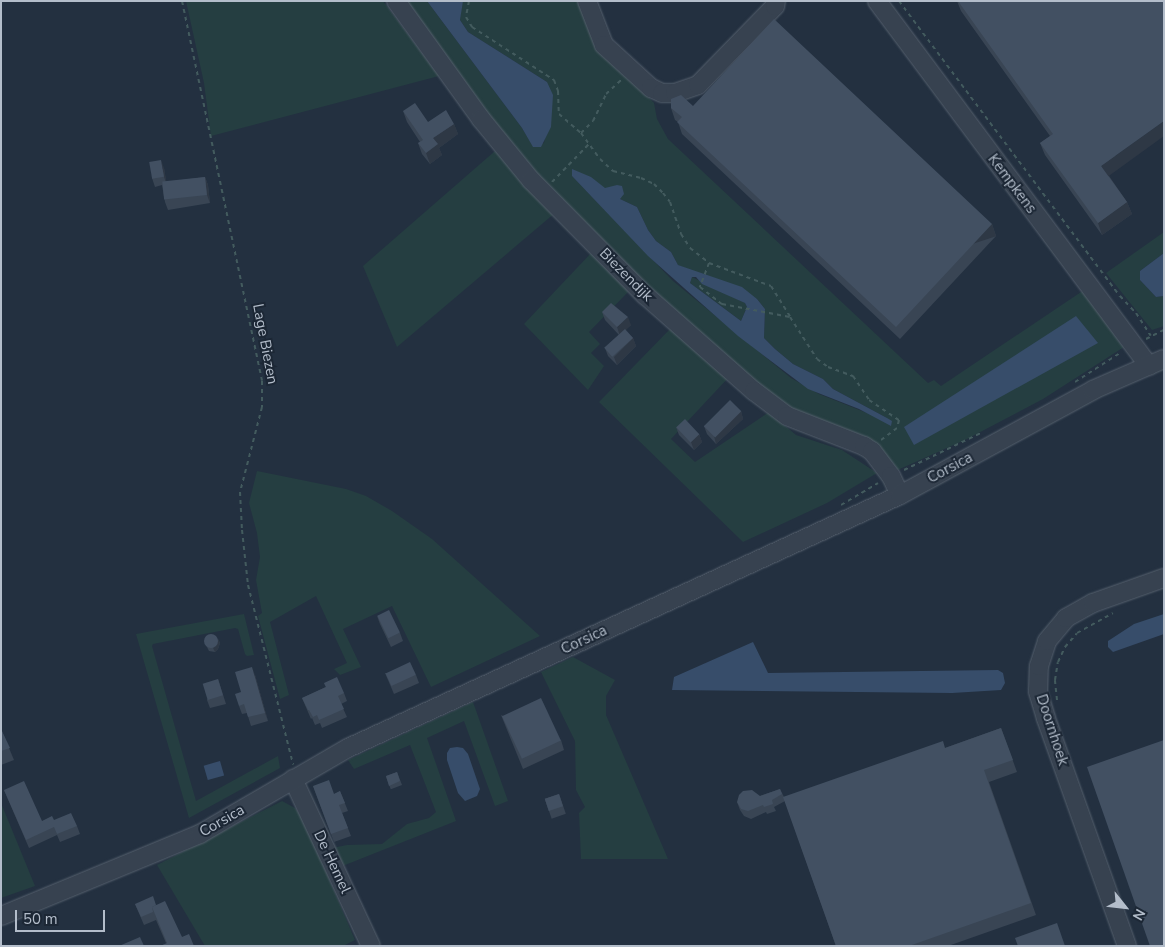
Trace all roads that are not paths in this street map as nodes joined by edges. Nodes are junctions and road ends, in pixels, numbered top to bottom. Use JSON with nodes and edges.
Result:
{"nodes":[{"id":1,"x":396,"y":1,"type":"edge"},
{"id":2,"x":587,"y":1,"type":"edge"},
{"id":3,"x":776,"y":1,"type":"edge"},
{"id":4,"x":877,"y":1,"type":"edge"},
{"id":5,"x":1156,"y":362,"type":"edge"},
{"id":6,"x":900,"y":495,"type":"junction"},
{"id":7,"x":1164,"y":578,"type":"edge"},
{"id":8,"x":293,"y":779,"type":"junction"},
{"id":9,"x":1,"y":916,"type":"edge"},
{"id":10,"x":372,"y":946,"type":"edge"},
{"id":11,"x":1127,"y":946,"type":"edge"}],
"edges":[{"from":1,"to":6,"type":"street","name":"Biezendijk"},
{"from":2,"to":3,"type":"street"},
{"from":4,"to":5,"type":"street","name":"Kempkens"},
{"from":5,"to":6,"type":"street","name":"Corsica"},
{"from":6,"to":8,"type":"street","name":"Corsica"},
{"from":7,"to":11,"type":"street","name":"Doornhoek"},
{"from":8,"to":9,"type":"street","name":"Corsica"},
{"from":8,"to":10,"type":"street","name":"De Hemel"}]}
